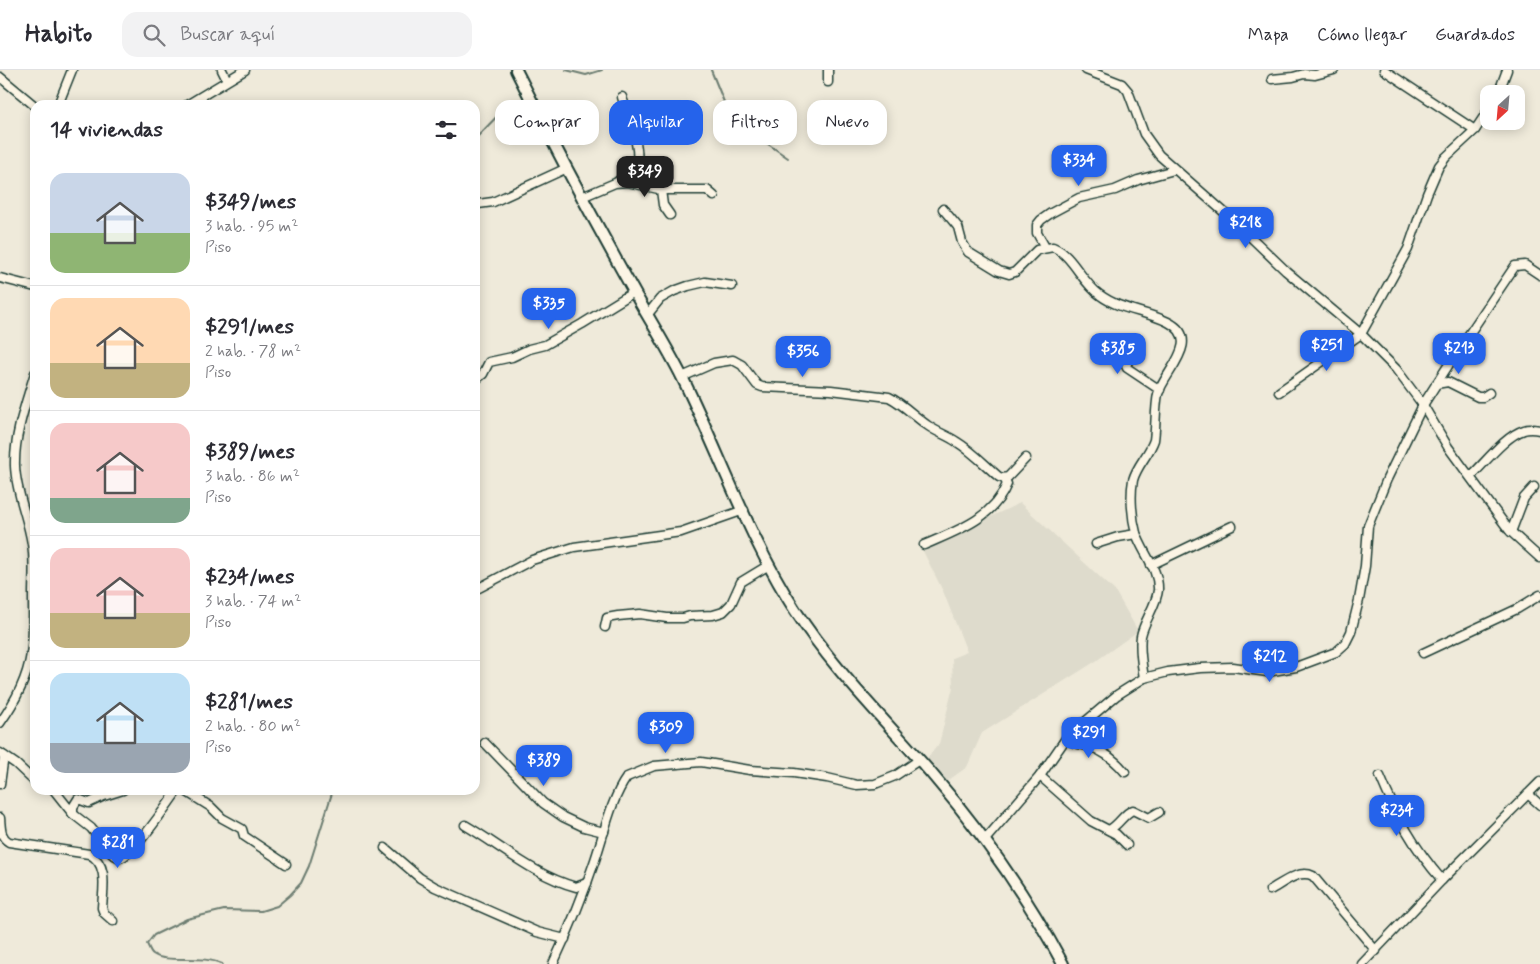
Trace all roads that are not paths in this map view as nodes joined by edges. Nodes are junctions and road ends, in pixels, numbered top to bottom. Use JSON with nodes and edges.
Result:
{"nodes":[{"id":1,"x":72,"y":70,"type":"edge"},
{"id":2,"x":222,"y":70,"type":"edge"},
{"id":3,"x":246,"y":70,"type":"edge"},
{"id":4,"x":516,"y":70,"type":"edge"},
{"id":5,"x":828,"y":70,"type":"edge"},
{"id":6,"x":1334,"y":70,"type":"edge"},
{"id":7,"x":1384,"y":70,"type":"edge"},
{"id":8,"x":1508,"y":70,"type":"edge"},
{"id":9,"x":1091,"y":71,"type":"edge"},
{"id":10,"x":0,"y":77,"type":"edge"},
{"id":11,"x":1272,"y":79,"type":"dead end"},
{"id":12,"x":227,"y":80,"type":"junction"},
{"id":13,"x":828,"y":82,"type":"dead end"},
{"id":14,"x":1502,"y":85,"type":"edge"},
{"id":15,"x":622,"y":98,"type":"dead end"},
{"id":16,"x":60,"y":100,"type":"edge"},
{"id":17,"x":195,"y":100,"type":"edge"},
{"id":18,"x":30,"y":102,"type":"edge"},
{"id":19,"x":1480,"y":122,"type":"edge"},
{"id":20,"x":1475,"y":130,"type":"junction"},
{"id":21,"x":567,"y":168,"type":"junction"},
{"id":22,"x":1174,"y":170,"type":"junction"},
{"id":23,"x":615,"y":184,"type":"junction"},
{"id":24,"x":661,"y":190,"type":"junction"},
{"id":25,"x":714,"y":196,"type":"dead end"},
{"id":26,"x":582,"y":197,"type":"junction"},
{"id":27,"x":480,"y":204,"type":"edge"},
{"id":28,"x":943,"y":209,"type":"dead end"},
{"id":29,"x":670,"y":215,"type":"dead end"},
{"id":30,"x":1045,"y":247,"type":"junction"},
{"id":31,"x":1540,"y":275,"type":"edge"},
{"id":32,"x":0,"y":278,"type":"edge"},
{"id":33,"x":30,"y":286,"type":"edge"},
{"id":34,"x":732,"y":286,"type":"dead end"},
{"id":35,"x":634,"y":292,"type":"junction"},
{"id":36,"x":648,"y":314,"type":"junction"},
{"id":37,"x":1361,"y":334,"type":"junction"},
{"id":38,"x":1137,"y":340,"type":"dead end"},
{"id":39,"x":480,"y":377,"type":"edge"},
{"id":40,"x":682,"y":377,"type":"junction"},
{"id":41,"x":1436,"y":384,"type":"junction"},
{"id":42,"x":30,"y":390,"type":"edge"},
{"id":43,"x":1160,"y":390,"type":"junction"},
{"id":44,"x":1279,"y":392,"type":"dead end"},
{"id":45,"x":1489,"y":393,"type":"dead end"},
{"id":46,"x":1423,"y":406,"type":"junction"},
{"id":47,"x":1540,"y":430,"type":"edge"},
{"id":48,"x":1026,"y":458,"type":"dead end"},
{"id":49,"x":1470,"y":476,"type":"junction"},
{"id":50,"x":1004,"y":478,"type":"junction"},
{"id":51,"x":1534,"y":487,"type":"dead end"},
{"id":52,"x":744,"y":510,"type":"junction"},
{"id":53,"x":1232,"y":526,"type":"dead end"},
{"id":54,"x":1511,"y":532,"type":"junction"},
{"id":55,"x":1136,"y":534,"type":"junction"},
{"id":56,"x":30,"y":537,"type":"edge"},
{"id":57,"x":1096,"y":544,"type":"dead end"},
{"id":58,"x":924,"y":545,"type":"dead end"},
{"id":59,"x":1538,"y":553,"type":"edge"},
{"id":60,"x":769,"y":565,"type":"junction"},
{"id":61,"x":1151,"y":565,"type":"junction"},
{"id":62,"x":480,"y":588,"type":"edge"},
{"id":63,"x":1540,"y":595,"type":"edge"},
{"id":64,"x":605,"y":627,"type":"dead end"},
{"id":65,"x":1423,"y":653,"type":"dead end"},
{"id":66,"x":30,"y":662,"type":"edge"},
{"id":67,"x":1144,"y":678,"type":"junction"},
{"id":68,"x":0,"y":722,"type":"edge"},
{"id":69,"x":1067,"y":738,"type":"junction"},
{"id":70,"x":485,"y":743,"type":"dead end"},
{"id":71,"x":2,"y":755,"type":"edge"},
{"id":72,"x":919,"y":760,"type":"junction"},
{"id":73,"x":1125,"y":772,"type":"dead end"},
{"id":74,"x":1040,"y":776,"type":"junction"},
{"id":75,"x":1380,"y":776,"type":"dead end"},
{"id":76,"x":30,"y":777,"type":"edge"},
{"id":77,"x":1540,"y":782,"type":"edge"},
{"id":78,"x":0,"y":784,"type":"edge"},
{"id":79,"x":1528,"y":794,"type":"junction"},
{"id":80,"x":58,"y":795,"type":"edge"},
{"id":81,"x":107,"y":795,"type":"edge"},
{"id":82,"x":174,"y":795,"type":"edge"},
{"id":83,"x":192,"y":795,"type":"edge"},
{"id":84,"x":1540,"y":805,"type":"edge"},
{"id":85,"x":1159,"y":812,"type":"dead end"},
{"id":86,"x":74,"y":814,"type":"junction"},
{"id":87,"x":0,"y":818,"type":"edge"},
{"id":88,"x":465,"y":826,"type":"dead end"},
{"id":89,"x":1109,"y":830,"type":"junction"},
{"id":90,"x":604,"y":832,"type":"junction"},
{"id":91,"x":985,"y":840,"type":"junction"},
{"id":92,"x":1127,"y":845,"type":"dead end"},
{"id":93,"x":384,"y":848,"type":"dead end"},
{"id":94,"x":286,"y":864,"type":"dead end"},
{"id":95,"x":1442,"y":880,"type":"junction"},
{"id":96,"x":587,"y":883,"type":"junction"},
{"id":97,"x":1270,"y":890,"type":"dead end"},
{"id":98,"x":113,"y":921,"type":"dead end"},
{"id":99,"x":565,"y":939,"type":"junction"},
{"id":100,"x":1376,"y":951,"type":"junction"},
{"id":101,"x":553,"y":964,"type":"edge"},
{"id":102,"x":1063,"y":964,"type":"edge"},
{"id":103,"x":1362,"y":964,"type":"edge"}],
"edges":[{"from":1,"to":16,"type":"street"},
{"from":2,"to":12,"type":"street"},
{"from":3,"to":12,"type":"street"},
{"from":4,"to":21,"type":"main road"},
{"from":5,"to":13,"type":"street"},
{"from":6,"to":11,"type":"street"},
{"from":7,"to":20,"type":"street"},
{"from":8,"to":14,"type":"street"},
{"from":9,"to":22,"type":"street"},
{"from":10,"to":18,"type":"street"},
{"from":12,"to":17,"type":"street"},
{"from":15,"to":23,"type":"street"},
{"from":19,"to":20,"type":"street"},
{"from":20,"to":37,"type":"street"},
{"from":21,"to":26,"type":"main road"},
{"from":21,"to":27,"type":"street"},
{"from":22,"to":30,"type":"street"},
{"from":22,"to":37,"type":"street"},
{"from":23,"to":24,"type":"street"},
{"from":23,"to":26,"type":"street"},
{"from":24,"to":25,"type":"street"},
{"from":24,"to":29,"type":"street"},
{"from":26,"to":35,"type":"main road"},
{"from":28,"to":30,"type":"street"},
{"from":30,"to":43,"type":"street"},
{"from":31,"to":41,"type":"street"},
{"from":32,"to":33,"type":"street"},
{"from":34,"to":36,"type":"street"},
{"from":35,"to":36,"type":"main road"},
{"from":35,"to":39,"type":"street"},
{"from":36,"to":40,"type":"main road"},
{"from":37,"to":44,"type":"street"},
{"from":37,"to":46,"type":"street"},
{"from":38,"to":43,"type":"street"},
{"from":40,"to":50,"type":"street"},
{"from":40,"to":52,"type":"main road"},
{"from":41,"to":45,"type":"street"},
{"from":41,"to":46,"type":"street"},
{"from":42,"to":56,"type":"street"},
{"from":43,"to":55,"type":"street"},
{"from":46,"to":49,"type":"street"},
{"from":46,"to":67,"type":"street"},
{"from":47,"to":49,"type":"street"},
{"from":48,"to":50,"type":"street"},
{"from":49,"to":54,"type":"street"},
{"from":50,"to":58,"type":"street"},
{"from":51,"to":54,"type":"street"},
{"from":52,"to":60,"type":"main road"},
{"from":52,"to":62,"type":"street"},
{"from":53,"to":61,"type":"street"},
{"from":54,"to":59,"type":"street"},
{"from":55,"to":57,"type":"street"},
{"from":55,"to":61,"type":"street"},
{"from":60,"to":64,"type":"street"},
{"from":60,"to":72,"type":"main road"},
{"from":61,"to":67,"type":"street"},
{"from":63,"to":65,"type":"street"},
{"from":66,"to":68,"type":"street"},
{"from":67,"to":69,"type":"street"},
{"from":69,"to":73,"type":"street"},
{"from":69,"to":74,"type":"street"},
{"from":70,"to":90,"type":"street"},
{"from":71,"to":76,"type":"street"},
{"from":71,"to":78,"type":"street"},
{"from":72,"to":90,"type":"street"},
{"from":72,"to":91,"type":"main road"},
{"from":74,"to":89,"type":"street"},
{"from":74,"to":91,"type":"street"},
{"from":75,"to":95,"type":"street"},
{"from":77,"to":79,"type":"street"},
{"from":79,"to":84,"type":"street"},
{"from":79,"to":95,"type":"street"},
{"from":80,"to":86,"type":"street"},
{"from":81,"to":86,"type":"street"},
{"from":82,"to":86,"type":"street"},
{"from":83,"to":94,"type":"street"},
{"from":85,"to":89,"type":"street"},
{"from":87,"to":98,"type":"street"},
{"from":88,"to":96,"type":"street"},
{"from":89,"to":92,"type":"street"},
{"from":90,"to":96,"type":"street"},
{"from":91,"to":102,"type":"main road"},
{"from":93,"to":99,"type":"street"},
{"from":95,"to":100,"type":"street"},
{"from":96,"to":99,"type":"street"},
{"from":97,"to":100,"type":"street"},
{"from":99,"to":101,"type":"street"},
{"from":100,"to":103,"type":"street"}]}
